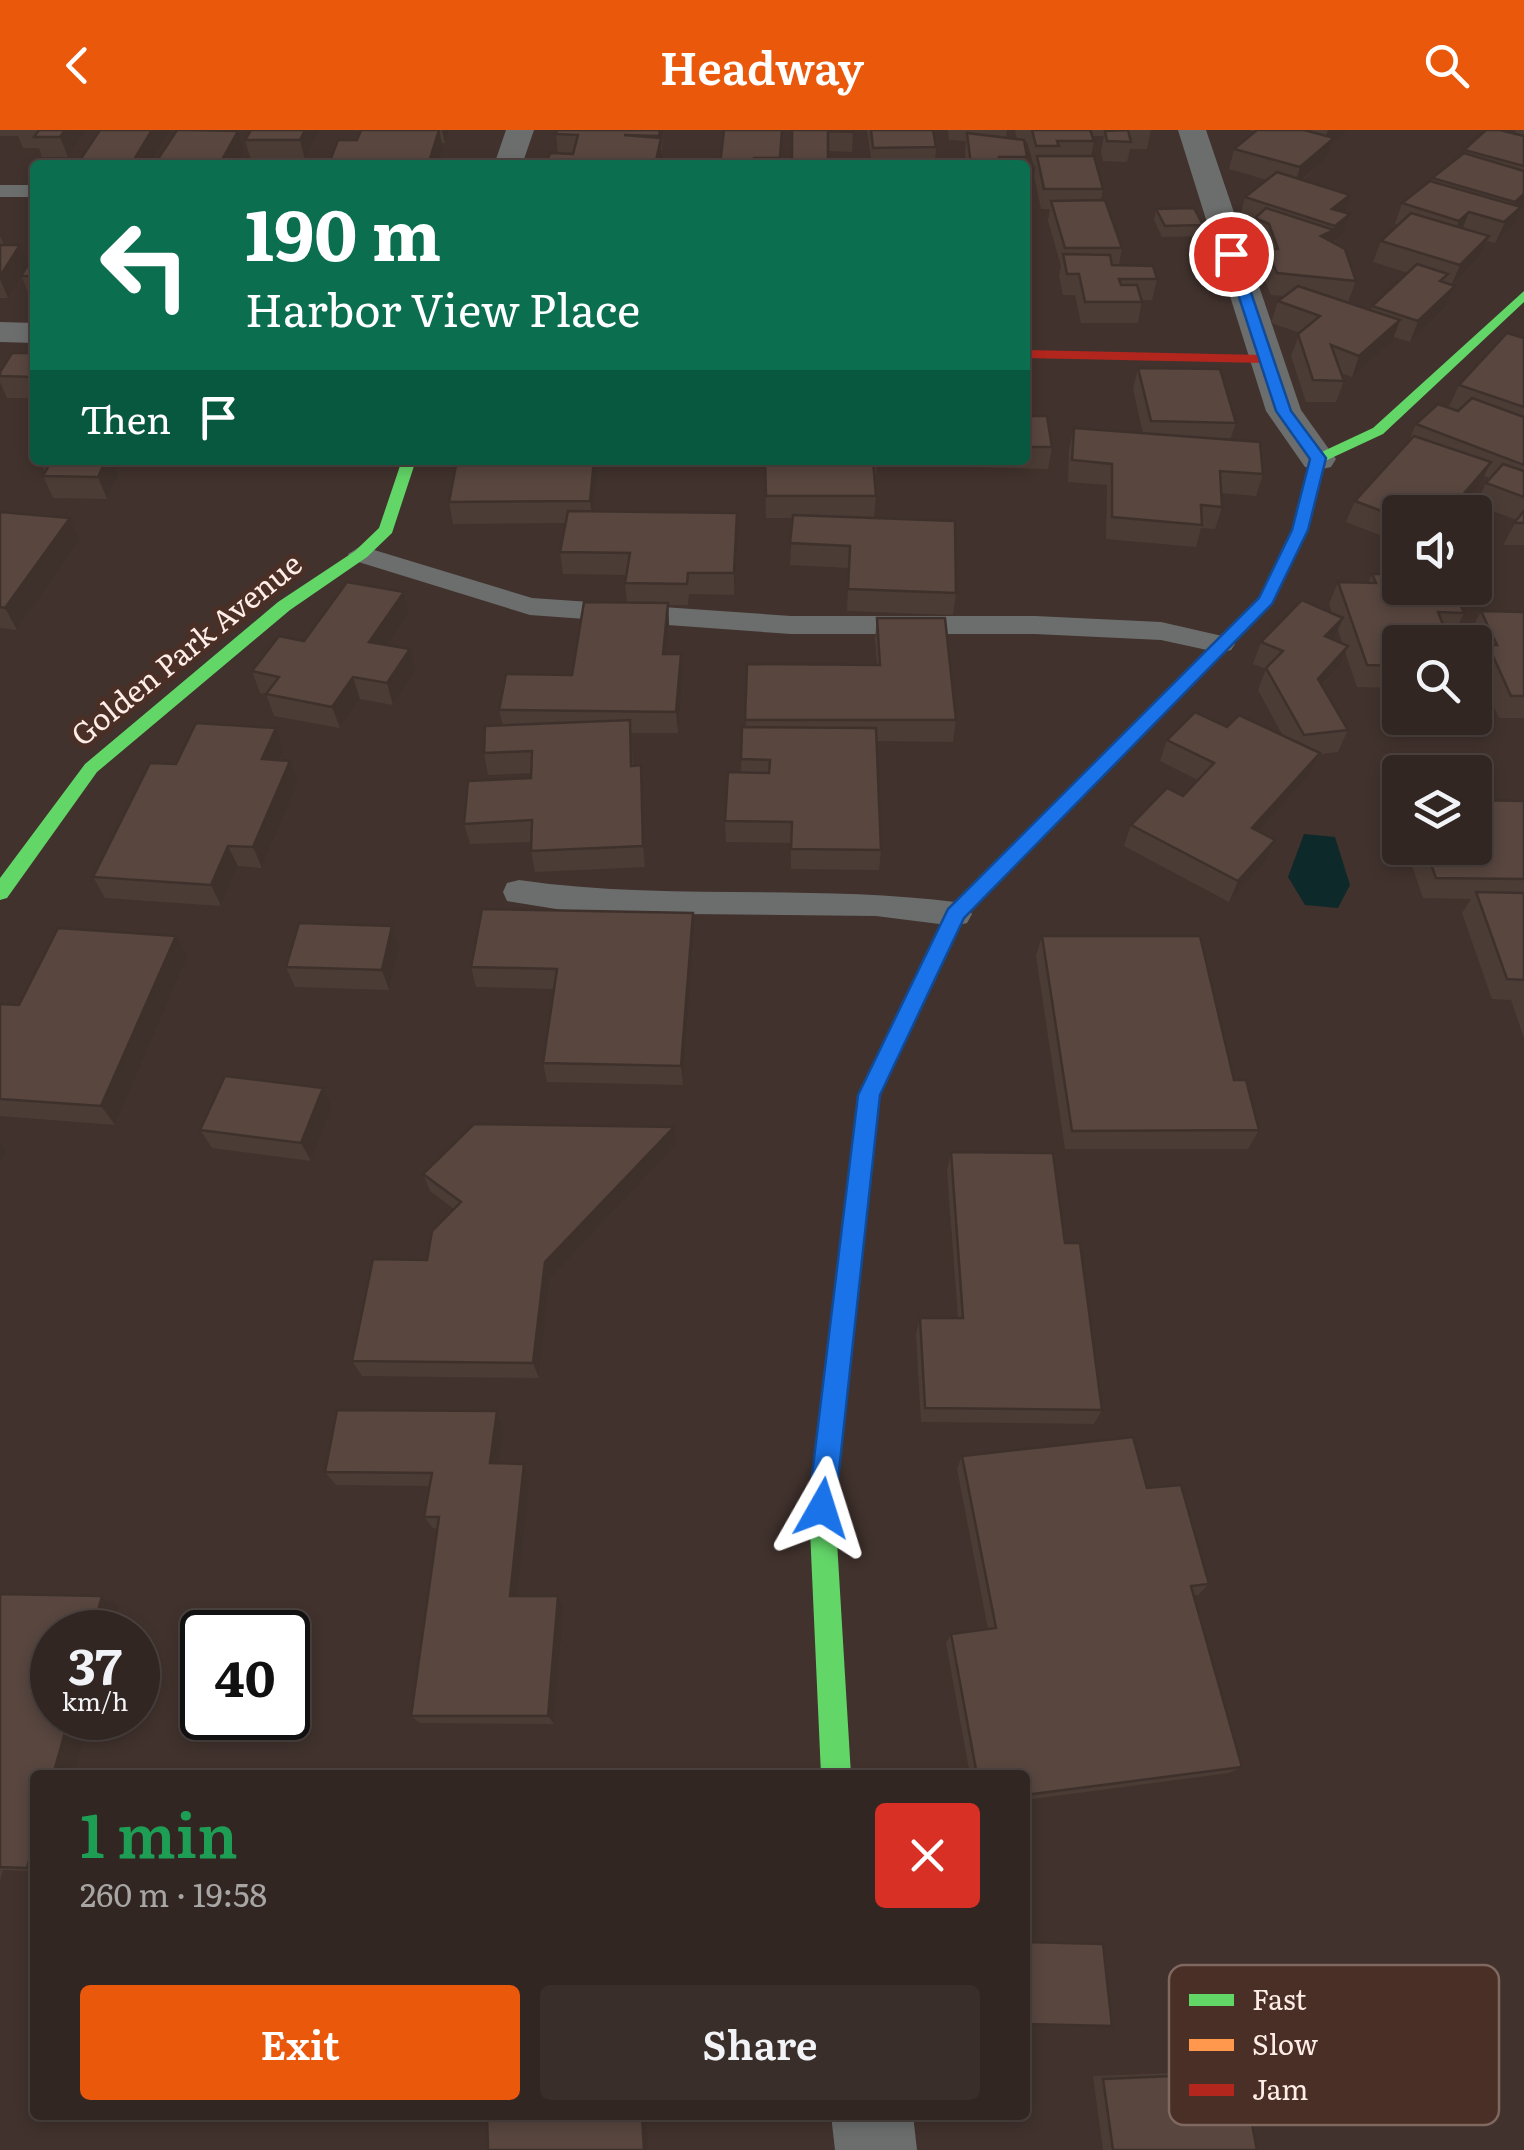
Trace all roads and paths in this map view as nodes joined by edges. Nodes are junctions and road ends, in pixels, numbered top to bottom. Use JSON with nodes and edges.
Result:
{"nodes":[{"id":1,"x":520,"y":130,"type":"edge"},
{"id":2,"x":1192,"y":130,"type":"edge"},
{"id":3,"x":510,"y":160,"type":"edge"},
{"id":4,"x":0,"y":190,"type":"edge"},
{"id":5,"x":30,"y":191,"type":"edge"},
{"id":6,"x":1524,"y":295,"type":"edge"},
{"id":7,"x":0,"y":332,"type":"edge"},
{"id":8,"x":30,"y":333,"type":"edge"},
{"id":9,"x":1030,"y":354,"type":"edge"},
{"id":10,"x":1264,"y":359,"type":"junction"},
{"id":11,"x":1318,"y":458,"type":"junction"},
{"id":12,"x":407,"y":465,"type":"edge"},
{"id":13,"x":361,"y":554,"type":"junction"},
{"id":14,"x":1221,"y":644,"type":"junction"},
{"id":15,"x":520,"y":892,"type":"dead end"},
{"id":16,"x":0,"y":893,"type":"edge"},
{"id":17,"x":956,"y":914,"type":"junction"},
{"id":18,"x":836,"y":1770,"type":"edge"},
{"id":19,"x":873,"y":2120,"type":"edge"},
{"id":20,"x":876,"y":2150,"type":"edge"}],
"edges":[{"from":1,"to":3,"type":"street"},
{"from":2,"to":10,"type":"street"},
{"from":4,"to":5,"type":"lane"},
{"from":6,"to":11,"type":"street"},
{"from":7,"to":8,"type":"street"},
{"from":9,"to":10,"type":"street"},
{"from":10,"to":11,"type":"street"},
{"from":11,"to":14,"type":"street"},
{"from":12,"to":13,"type":"street","name":"Golden Park Avenue"},
{"from":13,"to":14,"type":"lane"},
{"from":13,"to":16,"type":"street","name":"Golden Park Avenue"},
{"from":14,"to":17,"type":"street"},
{"from":15,"to":17,"type":"lane"},
{"from":17,"to":18,"type":"street"},
{"from":19,"to":20,"type":"street"}]}
